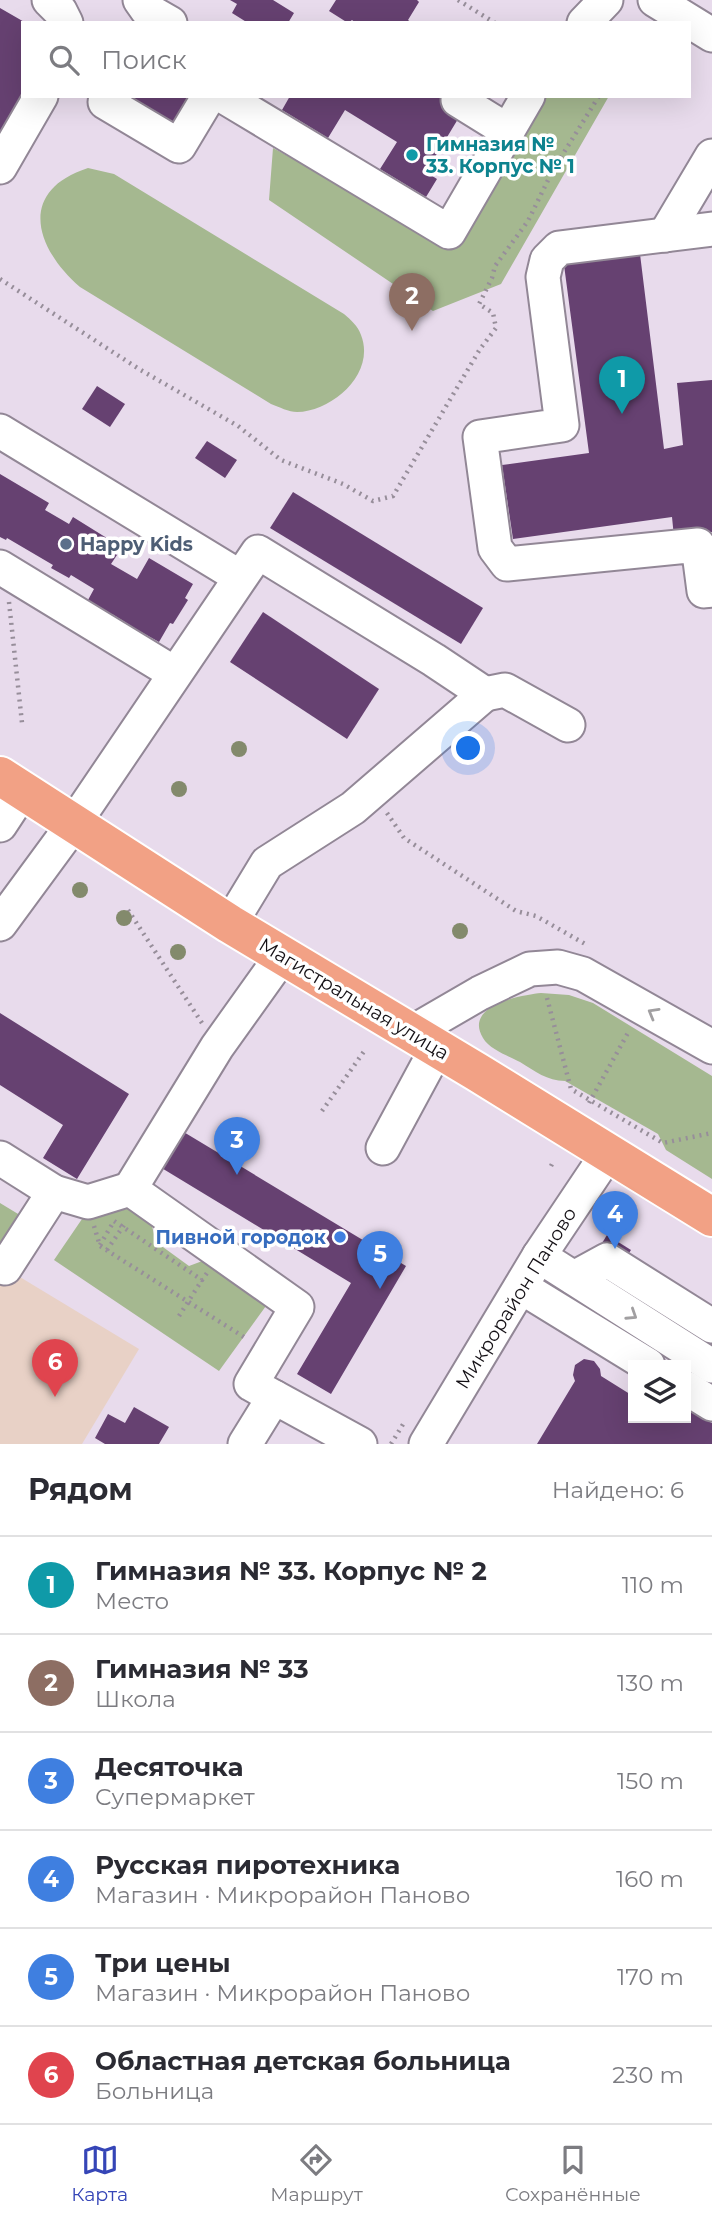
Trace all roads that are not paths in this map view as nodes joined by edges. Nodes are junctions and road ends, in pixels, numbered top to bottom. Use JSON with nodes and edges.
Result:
{"nodes":[{"id":1,"x":49,"y":0,"type":"edge"},
{"id":2,"x":140,"y":0,"type":"edge"},
{"id":3,"x":606,"y":0,"type":"edge"},
{"id":4,"x":654,"y":0,"type":"edge"},
{"id":5,"x":64,"y":21,"type":"edge"},
{"id":6,"x":166,"y":21,"type":"edge"},
{"id":7,"x":586,"y":21,"type":"edge"},
{"id":8,"x":689,"y":21,"type":"edge"},
{"id":9,"x":691,"y":22,"type":"edge"},
{"id":10,"x":712,"y":35,"type":"edge"},
{"id":11,"x":40,"y":98,"type":"edge"},
{"id":12,"x":108,"y":98,"type":"edge"},
{"id":13,"x":208,"y":98,"type":"edge"},
{"id":14,"x":226,"y":98,"type":"edge"},
{"id":15,"x":527,"y":98,"type":"edge"},
{"id":16,"x":458,"y":100,"type":"dead end"},
{"id":17,"x":508,"y":131,"type":"junction"},
{"id":18,"x":712,"y":156,"type":"edge"},
{"id":19,"x":0,"y":167,"type":"edge"},
{"id":20,"x":712,"y":229,"type":"edge"},
{"id":21,"x":665,"y":235,"type":"junction"},
{"id":22,"x":0,"y":431,"type":"edge"},
{"id":23,"x":3,"y":568,"type":"edge"},
{"id":24,"x":240,"y":577,"type":"junction"},
{"id":25,"x":712,"y":590,"type":"edge"},
{"id":26,"x":174,"y":673,"type":"junction"},
{"id":27,"x":485,"y":695,"type":"junction"},
{"id":28,"x":568,"y":725,"type":"dead end"},
{"id":29,"x":11,"y":783,"type":"edge"},
{"id":30,"x":75,"y":822,"type":"junction"},
{"id":31,"x":0,"y":825,"type":"edge"},
{"id":32,"x":0,"y":924,"type":"edge"},
{"id":33,"x":230,"y":924,"type":"junction"},
{"id":34,"x":282,"y":956,"type":"junction"},
{"id":35,"x":424,"y":1041,"type":"junction"},
{"id":36,"x":712,"y":1047,"type":"edge"},
{"id":37,"x":383,"y":1147,"type":"dead end"},
{"id":38,"x":608,"y":1153,"type":"junction"},
{"id":39,"x":0,"y":1158,"type":"edge"},
{"id":40,"x":54,"y":1192,"type":"junction"},
{"id":41,"x":136,"y":1194,"type":"junction"},
{"id":42,"x":712,"y":1217,"type":"edge"},
{"id":43,"x":539,"y":1256,"type":"junction"},
{"id":44,"x":5,"y":1268,"type":"dead end"},
{"id":45,"x":574,"y":1278,"type":"junction"},
{"id":46,"x":521,"y":1287,"type":"junction"},
{"id":47,"x":712,"y":1326,"type":"edge"},
{"id":48,"x":640,"y":1360,"type":"edge"},
{"id":49,"x":712,"y":1366,"type":"edge"},
{"id":50,"x":691,"y":1391,"type":"edge"},
{"id":51,"x":274,"y":1397,"type":"junction"},
{"id":52,"x":712,"y":1404,"type":"edge"},
{"id":53,"x":245,"y":1444,"type":"edge"},
{"id":54,"x":360,"y":1444,"type":"edge"},
{"id":55,"x":426,"y":1444,"type":"edge"}],
"edges":[{"from":1,"to":5,"type":"street"},
{"from":2,"to":6,"type":"street"},
{"from":3,"to":7,"type":"street"},
{"from":4,"to":8,"type":"street"},
{"from":9,"to":10,"type":"street"},
{"from":11,"to":19,"type":"street"},
{"from":12,"to":13,"type":"street"},
{"from":14,"to":17,"type":"street"},
{"from":15,"to":17,"type":"street"},
{"from":16,"to":17,"type":"street"},
{"from":18,"to":21,"type":"street"},
{"from":20,"to":21,"type":"street"},
{"from":21,"to":25,"type":"street"},
{"from":22,"to":24,"type":"street"},
{"from":23,"to":26,"type":"street"},
{"from":24,"to":26,"type":"street"},
{"from":24,"to":27,"type":"street"},
{"from":26,"to":30,"type":"street"},
{"from":27,"to":28,"type":"street"},
{"from":27,"to":33,"type":"street"},
{"from":29,"to":30,"type":"highway","name":"Магистральная улица"},
{"from":29,"to":31,"type":"street"},
{"from":30,"to":32,"type":"street"},
{"from":30,"to":33,"type":"highway","name":"Магистральная улица"},
{"from":33,"to":34,"type":"highway","name":"Магистральная улица"},
{"from":34,"to":35,"type":"highway","name":"Магистральная улица"},
{"from":34,"to":41,"type":"street"},
{"from":36,"to":35,"type":"street","one_way":true},
{"from":35,"to":37,"type":"street"},
{"from":35,"to":38,"type":"highway","name":"Магистральная улица"},
{"from":38,"to":42,"type":"highway","name":"Магистральная улица"},
{"from":38,"to":43,"type":"street","name":"Микрорайон Паново"},
{"from":39,"to":40,"type":"street"},
{"from":40,"to":41,"type":"street"},
{"from":40,"to":44,"type":"street"},
{"from":41,"to":51,"type":"street"},
{"from":43,"to":45,"type":"street"},
{"from":43,"to":46,"type":"street","name":"Микрорайон Паново"},
{"from":45,"to":47,"type":"street"},
{"from":45,"to":49,"type":"street","one_way":true},
{"from":46,"to":48,"type":"street"},
{"from":46,"to":55,"type":"street","name":"Микрорайон Паново"},
{"from":50,"to":52,"type":"street"},
{"from":51,"to":53,"type":"street"},
{"from":51,"to":54,"type":"street"}]}
